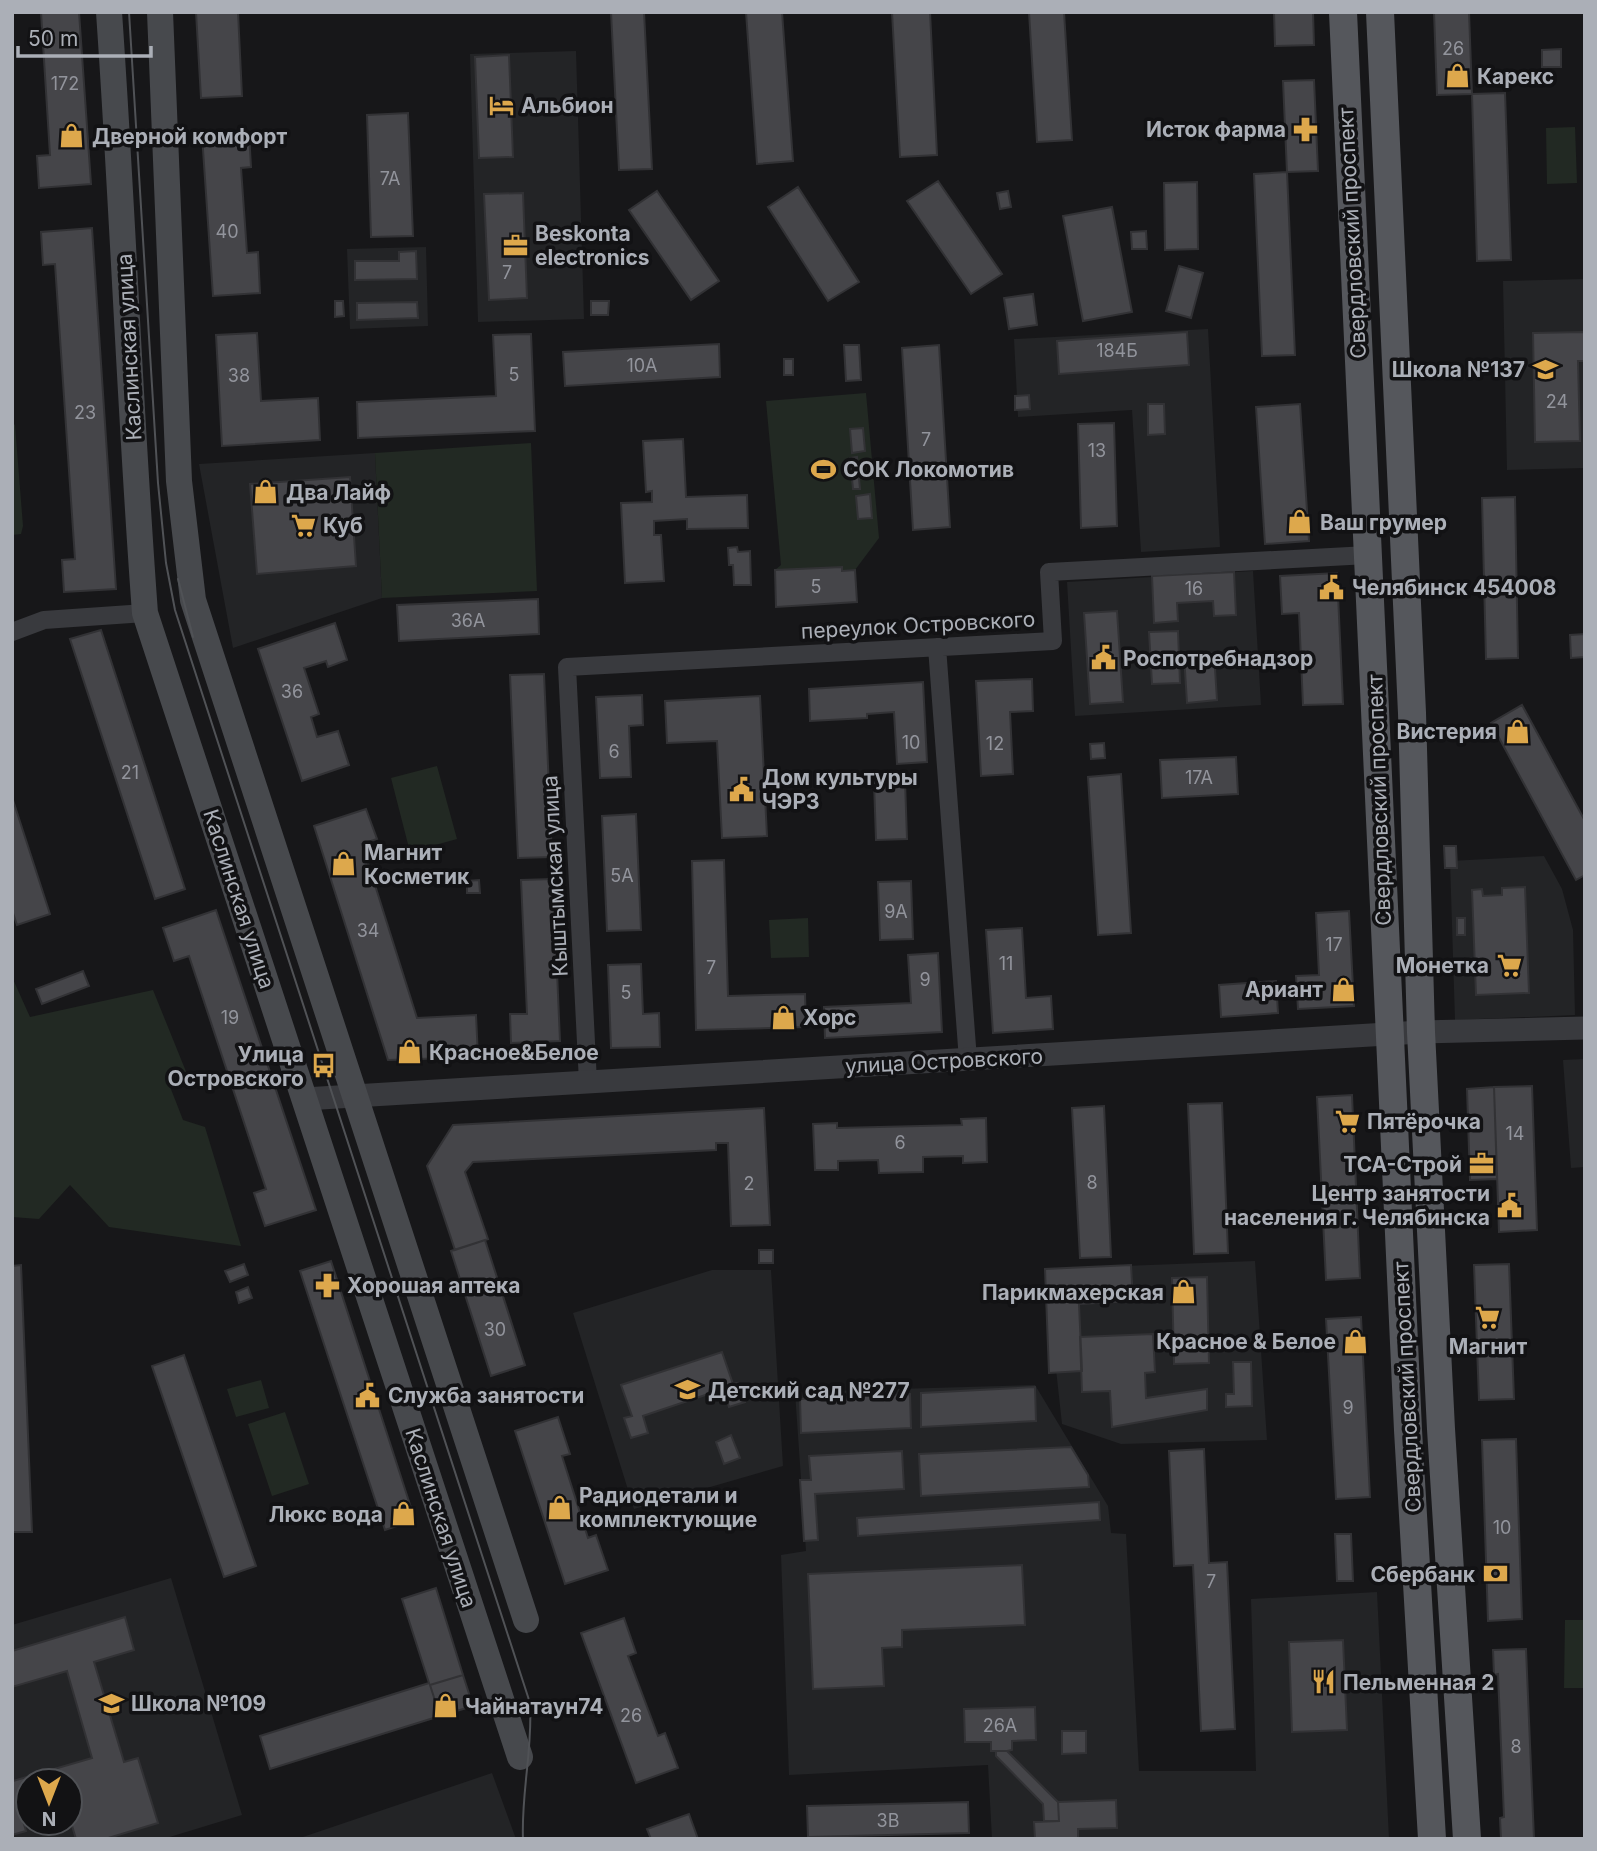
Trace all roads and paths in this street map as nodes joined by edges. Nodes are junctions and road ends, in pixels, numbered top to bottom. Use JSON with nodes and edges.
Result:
{"nodes":[{"id":1,"x":109,"y":12,"type":"edge"},
{"id":2,"x":160,"y":12,"type":"edge"},
{"id":3,"x":1343,"y":12,"type":"edge"},
{"id":4,"x":1380,"y":12,"type":"edge"},
{"id":5,"x":1368,"y":555,"type":"junction"},
{"id":6,"x":145,"y":613,"type":"junction"},
{"id":7,"x":12,"y":632,"type":"edge"},
{"id":8,"x":937,"y":647,"type":"junction"},
{"id":9,"x":567,"y":667,"type":"joint"},
{"id":10,"x":1585,"y":1028,"type":"edge"},
{"id":11,"x":1421,"y":1032,"type":"junction"},
{"id":12,"x":1389,"y":1034,"type":"junction"},
{"id":13,"x":968,"y":1060,"type":"junction"},
{"id":14,"x":588,"y":1082,"type":"junction"},
{"id":15,"x":355,"y":1096,"type":"junction"},
{"id":16,"x":304,"y":1099,"type":"junction"},
{"id":17,"x":526,"y":1620,"type":"dead end"},
{"id":18,"x":520,"y":1757,"type":"dead end"},
{"id":19,"x":1432,"y":1839,"type":"edge"},
{"id":20,"x":1467,"y":1839,"type":"edge"}],
"edges":[{"from":1,"to":6,"type":"main road","name":"Каслинская улица"},
{"from":2,"to":15,"type":"main road","name":"Каслинская улица"},
{"from":3,"to":5,"type":"main road","name":"Свердловский проспект"},
{"from":4,"to":11,"type":"main road","name":"Свердловский проспект"},
{"from":5,"to":8,"type":"street","name":"переулок Островского"},
{"from":5,"to":12,"type":"main road","name":"Свердловский проспект"},
{"from":6,"to":7,"type":"street"},
{"from":6,"to":16,"type":"main road","name":"Каслинская улица"},
{"from":8,"to":9,"type":"street","name":"переулок Островского"},
{"from":8,"to":13,"type":"street"},
{"from":9,"to":14,"type":"street","name":"Кыштымская улица"},
{"from":10,"to":11,"type":"street","name":"улица Островского"},
{"from":11,"to":12,"type":"street","name":"улица Островского"},
{"from":11,"to":20,"type":"main road","name":"Свердловский проспект"},
{"from":12,"to":13,"type":"street","name":"улица Островского"},
{"from":12,"to":19,"type":"main road","name":"Свердловский проспект"},
{"from":13,"to":14,"type":"street","name":"улица Островского"},
{"from":14,"to":15,"type":"street","name":"улица Островского"},
{"from":15,"to":16,"type":"street","name":"улица Островского"},
{"from":15,"to":17,"type":"main road","name":"Каслинская улица"},
{"from":16,"to":18,"type":"main road","name":"Каслинская улица"}]}
